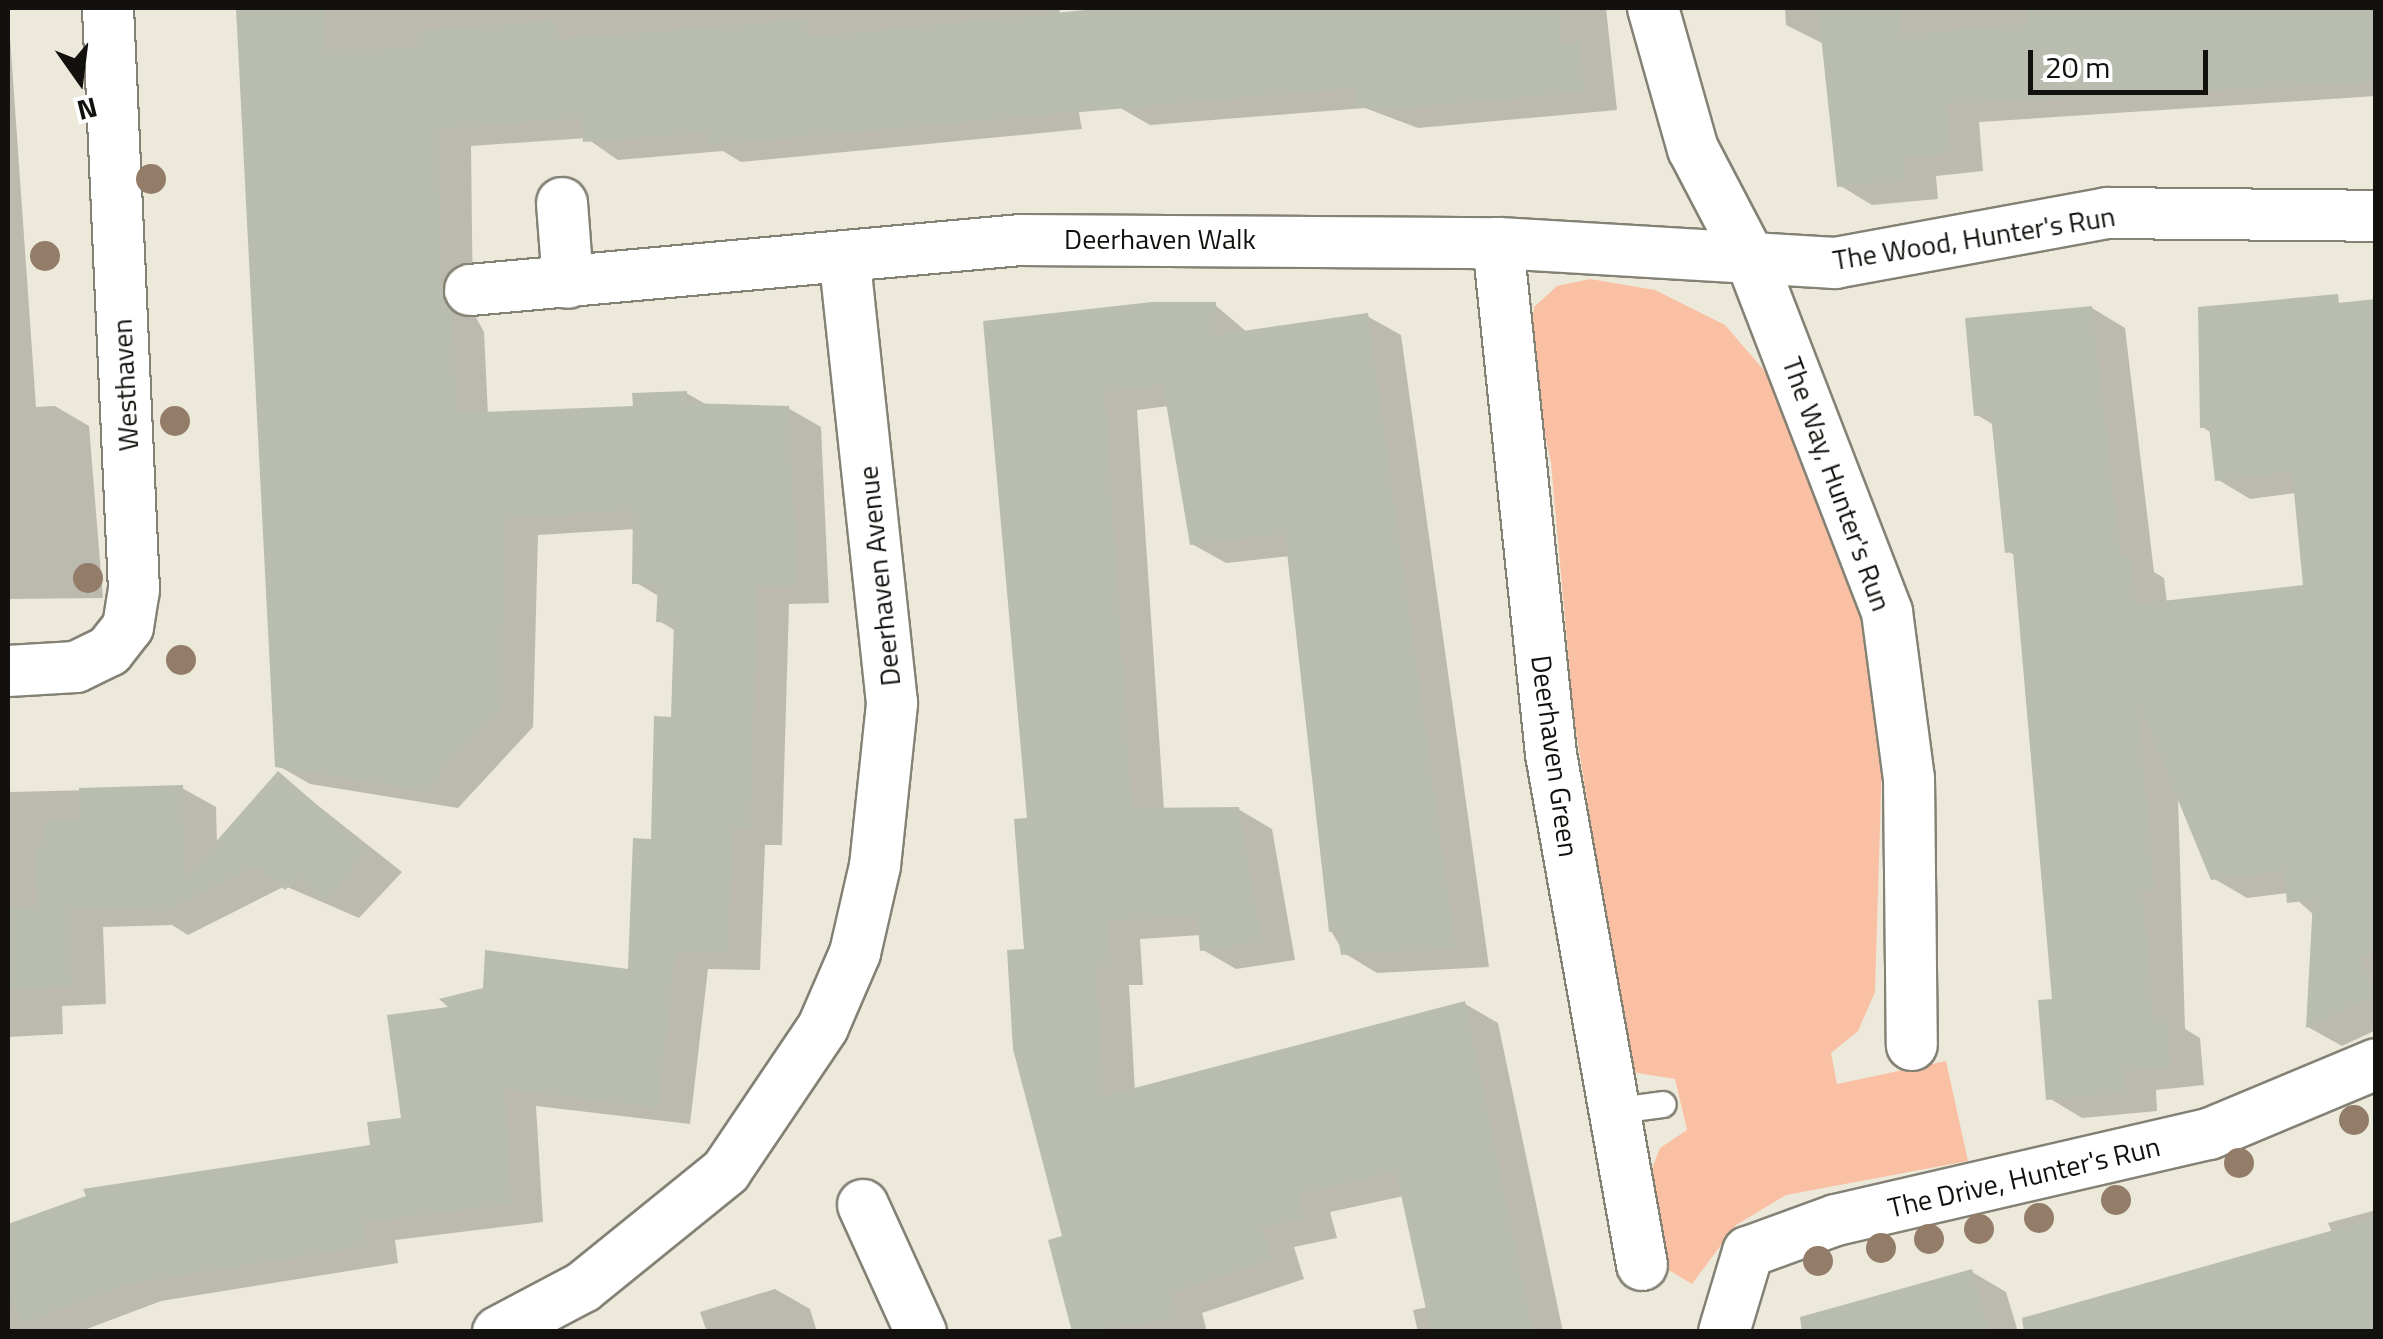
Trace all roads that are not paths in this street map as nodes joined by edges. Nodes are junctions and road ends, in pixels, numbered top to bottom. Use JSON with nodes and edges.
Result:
{"nodes":[{"id":1,"x":108,"y":8,"type":"edge"},
{"id":2,"x":1654,"y":8,"type":"edge"},
{"id":3,"x":562,"y":203,"type":"dead end"},
{"id":4,"x":2376,"y":216,"type":"edge"},
{"id":5,"x":1498,"y":243,"type":"junction"},
{"id":6,"x":1752,"y":262,"type":"junction"},
{"id":7,"x":845,"y":263,"type":"junction"},
{"id":8,"x":568,"y":283,"type":"junction"},
{"id":9,"x":470,"y":290,"type":"dead end"},
{"id":10,"x":8,"y":671,"type":"edge"},
{"id":11,"x":1912,"y":1045,"type":"dead end"},
{"id":12,"x":2376,"y":1064,"type":"edge"},
{"id":13,"x":1664,"y":1104,"type":"dead end"},
{"id":14,"x":1611,"y":1111,"type":"junction"},
{"id":15,"x":862,"y":1205,"type":"dead end"},
{"id":16,"x":1642,"y":1265,"type":"dead end"},
{"id":17,"x":498,"y":1332,"type":"edge"},
{"id":18,"x":921,"y":1332,"type":"edge"},
{"id":19,"x":1724,"y":1332,"type":"edge"}],
"edges":[{"from":1,"to":10,"type":"street","name":"Westhaven"},
{"from":2,"to":6,"type":"street","name":"The Way, Hunter's Run"},
{"from":3,"to":8,"type":"street"},
{"from":4,"to":6,"type":"street","name":"The Wood, Hunter's Run"},
{"from":5,"to":6,"type":"street","name":"Deerhaven Walk"},
{"from":5,"to":7,"type":"street","name":"Deerhaven Walk"},
{"from":5,"to":14,"type":"street","name":"Deerhaven Green"},
{"from":6,"to":11,"type":"street","name":"The Way, Hunter's Run"},
{"from":7,"to":8,"type":"street","name":"Deerhaven Walk"},
{"from":7,"to":17,"type":"street","name":"Deerhaven Avenue"},
{"from":8,"to":9,"type":"street","name":"Deerhaven Walk"},
{"from":12,"to":19,"type":"street","name":"The Drive, Hunter's Run"},
{"from":13,"to":14,"type":"lane"},
{"from":14,"to":16,"type":"street","name":"Deerhaven Green"},
{"from":15,"to":18,"type":"street"}]}
